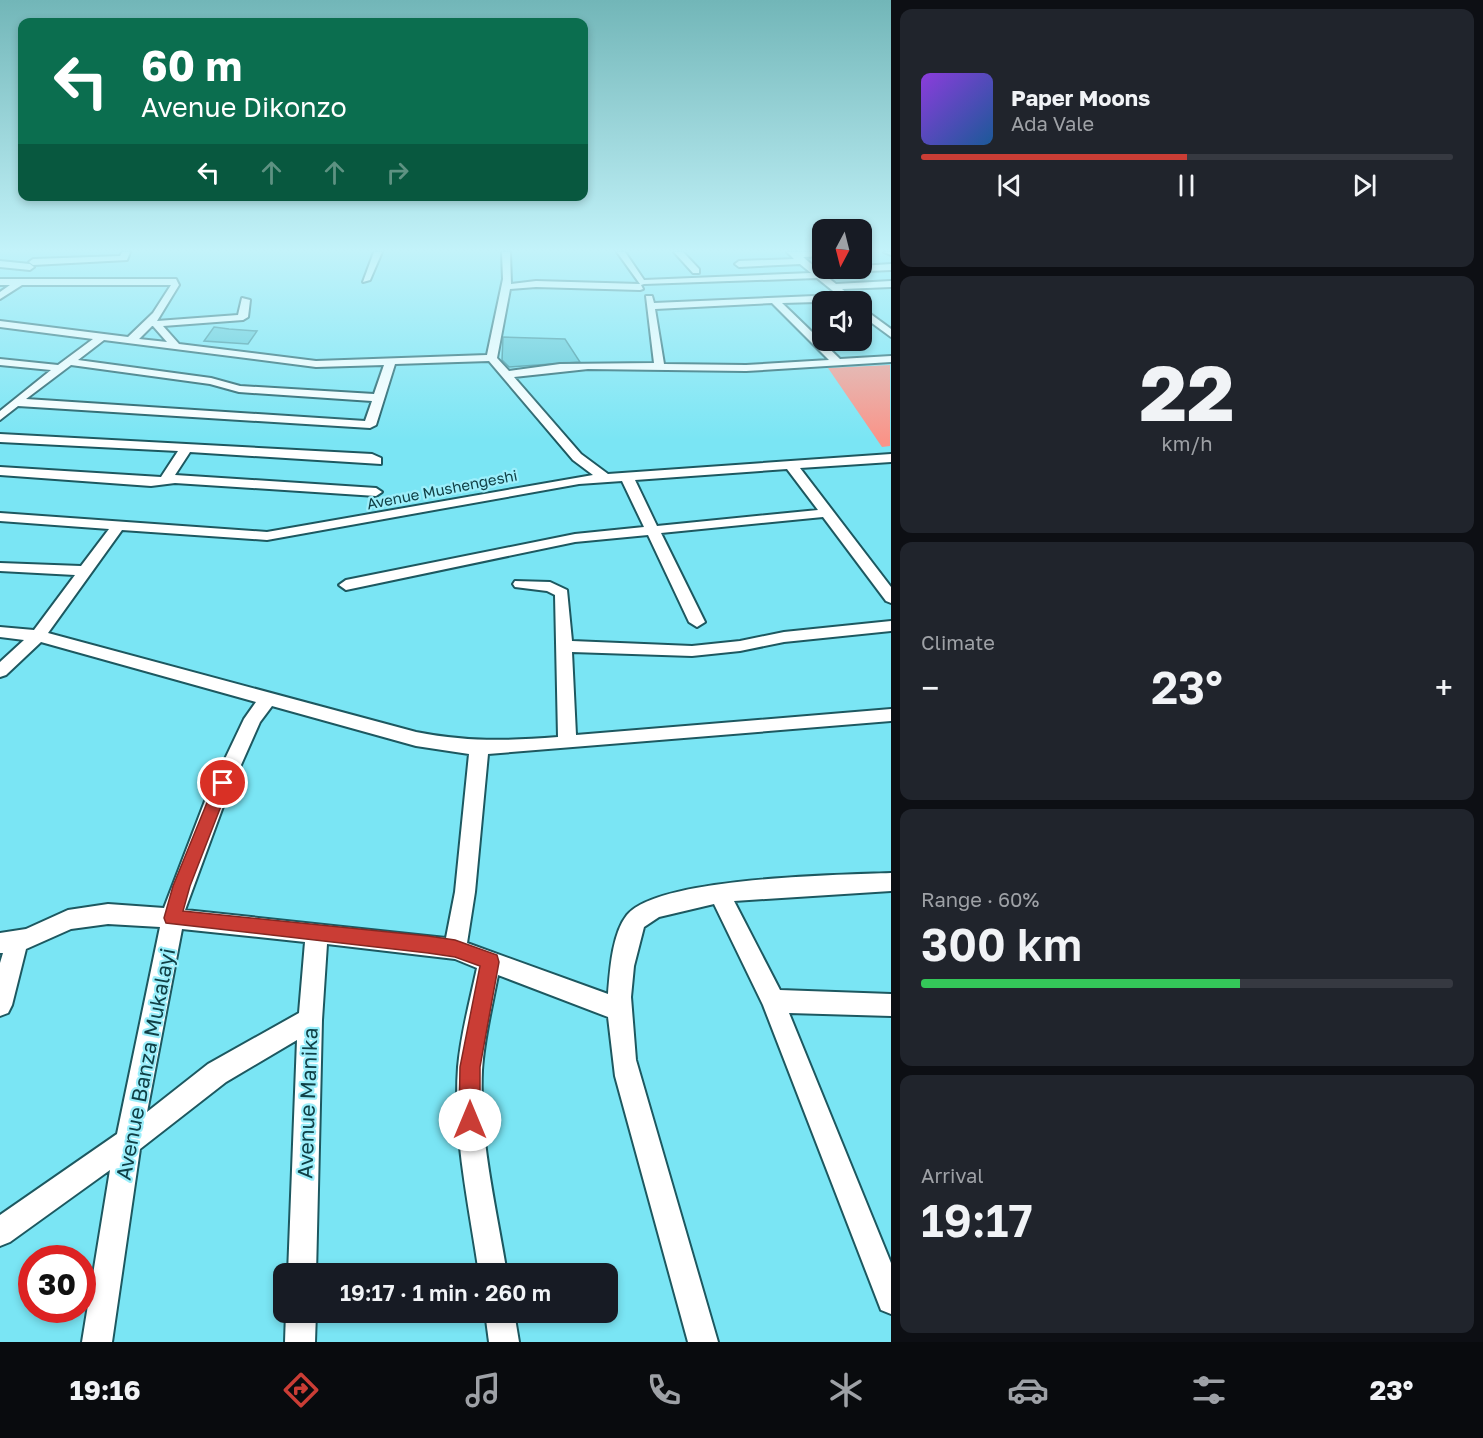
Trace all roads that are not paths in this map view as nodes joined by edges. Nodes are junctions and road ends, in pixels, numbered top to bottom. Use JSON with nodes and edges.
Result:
{"nodes":[{"id":1,"x":157,"y":315,"type":"edge"},
{"id":2,"x":241,"y":315,"type":"edge"},
{"id":3,"x":500,"y":315,"type":"edge"},
{"id":4,"x":652,"y":315,"type":"edge"},
{"id":5,"x":789,"y":315,"type":"edge"},
{"id":6,"x":872,"y":319,"type":"edge"},
{"id":7,"x":0,"y":324,"type":"edge"},
{"id":8,"x":891,"y":334,"type":"edge"},
{"id":9,"x":102,"y":337,"type":"junction"},
{"id":10,"x":131,"y":340,"type":"junction"},
{"id":11,"x":176,"y":346,"type":"junction"},
{"id":12,"x":492,"y":358,"type":"junction"},
{"id":13,"x":891,"y":359,"type":"edge"},
{"id":14,"x":0,"y":362,"type":"edge"},
{"id":15,"x":837,"y":362,"type":"junction"},
{"id":16,"x":390,"y":363,"type":"junction"},
{"id":17,"x":64,"y":365,"type":"junction"},
{"id":18,"x":659,"y":365,"type":"junction"},
{"id":19,"x":506,"y":375,"type":"junction"},
{"id":20,"x":0,"y":397,"type":"edge"},
{"id":21,"x":380,"y":398,"type":"junction"},
{"id":22,"x":17,"y":400,"type":"junction"},
{"id":23,"x":0,"y":417,"type":"edge"},
{"id":24,"x":0,"y":438,"type":"edge"},
{"id":25,"x":186,"y":449,"type":"junction"},
{"id":26,"x":578,"y":457,"type":"junction"},
{"id":27,"x":891,"y":458,"type":"edge"},
{"id":28,"x":377,"y":461,"type":"dead end"},
{"id":29,"x":790,"y":464,"type":"junction"},
{"id":30,"x":0,"y":471,"type":"edge"},
{"id":31,"x":626,"y":475,"type":"junction"},
{"id":32,"x":604,"y":477,"type":"junction"},
{"id":33,"x":165,"y":480,"type":"junction"},
{"id":34,"x":579,"y":480,"type":"junction"},
{"id":35,"x":376,"y":492,"type":"dead end"},
{"id":36,"x":825,"y":513,"type":"junction"},
{"id":37,"x":0,"y":517,"type":"edge"},
{"id":38,"x":118,"y":526,"type":"junction"},
{"id":39,"x":654,"y":530,"type":"junction"},
{"id":40,"x":0,"y":567,"type":"edge"},
{"id":41,"x":85,"y":571,"type":"junction"},
{"id":42,"x":520,"y":584,"type":"dead end"},
{"id":43,"x":346,"y":585,"type":"dead end"},
{"id":44,"x":891,"y":598,"type":"edge"},
{"id":45,"x":697,"y":622,"type":"dead end"},
{"id":46,"x":891,"y":626,"type":"edge"},
{"id":47,"x":0,"y":632,"type":"edge"},
{"id":48,"x":38,"y":636,"type":"junction"},
{"id":49,"x":565,"y":646,"type":"junction"},
{"id":50,"x":0,"y":671,"type":"edge"},
{"id":51,"x":268,"y":698,"type":"junction"},
{"id":52,"x":891,"y":715,"type":"edge"},
{"id":53,"x":567,"y":742,"type":"junction"},
{"id":54,"x":480,"y":749,"type":"junction"},
{"id":55,"x":891,"y":882,"type":"edge"},
{"id":56,"x":720,"y":894,"type":"junction"},
{"id":57,"x":173,"y":918,"type":"junction"},
{"id":58,"x":317,"y":933,"type":"junction"},
{"id":59,"x":9,"y":942,"type":"edge"},
{"id":60,"x":455,"y":949,"type":"junction"},
{"id":61,"x":490,"y":962,"type":"junction"},
{"id":62,"x":773,"y":1001,"type":"junction"},
{"id":63,"x":0,"y":1005,"type":"edge"},
{"id":64,"x":891,"y":1005,"type":"edge"},
{"id":65,"x":618,"y":1009,"type":"junction"},
{"id":66,"x":310,"y":1020,"type":"junction"},
{"id":67,"x":128,"y":1142,"type":"junction"},
{"id":68,"x":0,"y":1232,"type":"edge"},
{"id":69,"x":302,"y":1263,"type":"edge"},
{"id":70,"x":491,"y":1263,"type":"edge"},
{"id":71,"x":891,"y":1300,"type":"edge"},
{"id":72,"x":301,"y":1323,"type":"edge"},
{"id":73,"x":501,"y":1323,"type":"edge"},
{"id":74,"x":97,"y":1342,"type":"edge"},
{"id":75,"x":300,"y":1342,"type":"edge"},
{"id":76,"x":504,"y":1342,"type":"edge"},
{"id":77,"x":703,"y":1342,"type":"edge"}],
"edges":[{"from":1,"to":10,"type":"street"},
{"from":2,"to":11,"type":"street"},
{"from":3,"to":12,"type":"street"},
{"from":4,"to":18,"type":"street"},
{"from":5,"to":15,"type":"street"},
{"from":6,"to":8,"type":"street"},
{"from":7,"to":9,"type":"street"},
{"from":9,"to":10,"type":"street"},
{"from":9,"to":17,"type":"street"},
{"from":10,"to":11,"type":"street"},
{"from":11,"to":16,"type":"street"},
{"from":12,"to":16,"type":"street"},
{"from":12,"to":19,"type":"street"},
{"from":13,"to":15,"type":"street"},
{"from":14,"to":17,"type":"street"},
{"from":15,"to":18,"type":"street"},
{"from":16,"to":21,"type":"street"},
{"from":17,"to":21,"type":"street"},
{"from":17,"to":22,"type":"street"},
{"from":18,"to":19,"type":"street"},
{"from":19,"to":26,"type":"street"},
{"from":20,"to":22,"type":"street"},
{"from":21,"to":22,"type":"street"},
{"from":22,"to":23,"type":"street"},
{"from":24,"to":25,"type":"street"},
{"from":25,"to":28,"type":"street"},
{"from":25,"to":33,"type":"street"},
{"from":26,"to":32,"type":"street"},
{"from":26,"to":34,"type":"street"},
{"from":27,"to":29,"type":"street","name":"Avenue Mushengeshi"},
{"from":29,"to":31,"type":"street","name":"Avenue Mushengeshi"},
{"from":29,"to":36,"type":"street"},
{"from":30,"to":33,"type":"street"},
{"from":31,"to":32,"type":"street","name":"Avenue Mushengeshi"},
{"from":31,"to":39,"type":"street"},
{"from":32,"to":34,"type":"street","name":"Avenue Mushengeshi"},
{"from":33,"to":35,"type":"street"},
{"from":34,"to":38,"type":"street","name":"Avenue Mushengeshi"},
{"from":36,"to":39,"type":"street"},
{"from":36,"to":44,"type":"street"},
{"from":37,"to":38,"type":"street","name":"Avenue Mushengeshi"},
{"from":38,"to":41,"type":"street"},
{"from":39,"to":43,"type":"street"},
{"from":39,"to":45,"type":"street"},
{"from":40,"to":41,"type":"street"},
{"from":41,"to":48,"type":"street"},
{"from":42,"to":49,"type":"street"},
{"from":46,"to":49,"type":"street"},
{"from":47,"to":48,"type":"street"},
{"from":48,"to":50,"type":"street"},
{"from":48,"to":51,"type":"street"},
{"from":49,"to":53,"type":"street"},
{"from":51,"to":54,"type":"street"},
{"from":51,"to":57,"type":"street","name":"Avenue Banza Mukalayi"},
{"from":52,"to":53,"type":"street"},
{"from":53,"to":54,"type":"street"},
{"from":54,"to":60,"type":"street"},
{"from":55,"to":56,"type":"street"},
{"from":56,"to":62,"type":"street"},
{"from":56,"to":65,"type":"street"},
{"from":57,"to":58,"type":"street"},
{"from":57,"to":59,"type":"street"},
{"from":57,"to":67,"type":"street","name":"Avenue Banza Mukalayi"},
{"from":58,"to":60,"type":"street"},
{"from":58,"to":66,"type":"street","name":"Avenue Manika"},
{"from":59,"to":63,"type":"street"},
{"from":60,"to":61,"type":"street"},
{"from":61,"to":65,"type":"street"},
{"from":61,"to":70,"type":"street"},
{"from":62,"to":64,"type":"street"},
{"from":62,"to":71,"type":"street"},
{"from":65,"to":77,"type":"street"},
{"from":66,"to":67,"type":"street"},
{"from":66,"to":69,"type":"street","name":"Avenue Manika"},
{"from":67,"to":68,"type":"street"},
{"from":67,"to":74,"type":"street","name":"Avenue Banza Mukalayi"},
{"from":72,"to":75,"type":"street"},
{"from":73,"to":76,"type":"street"}]}
